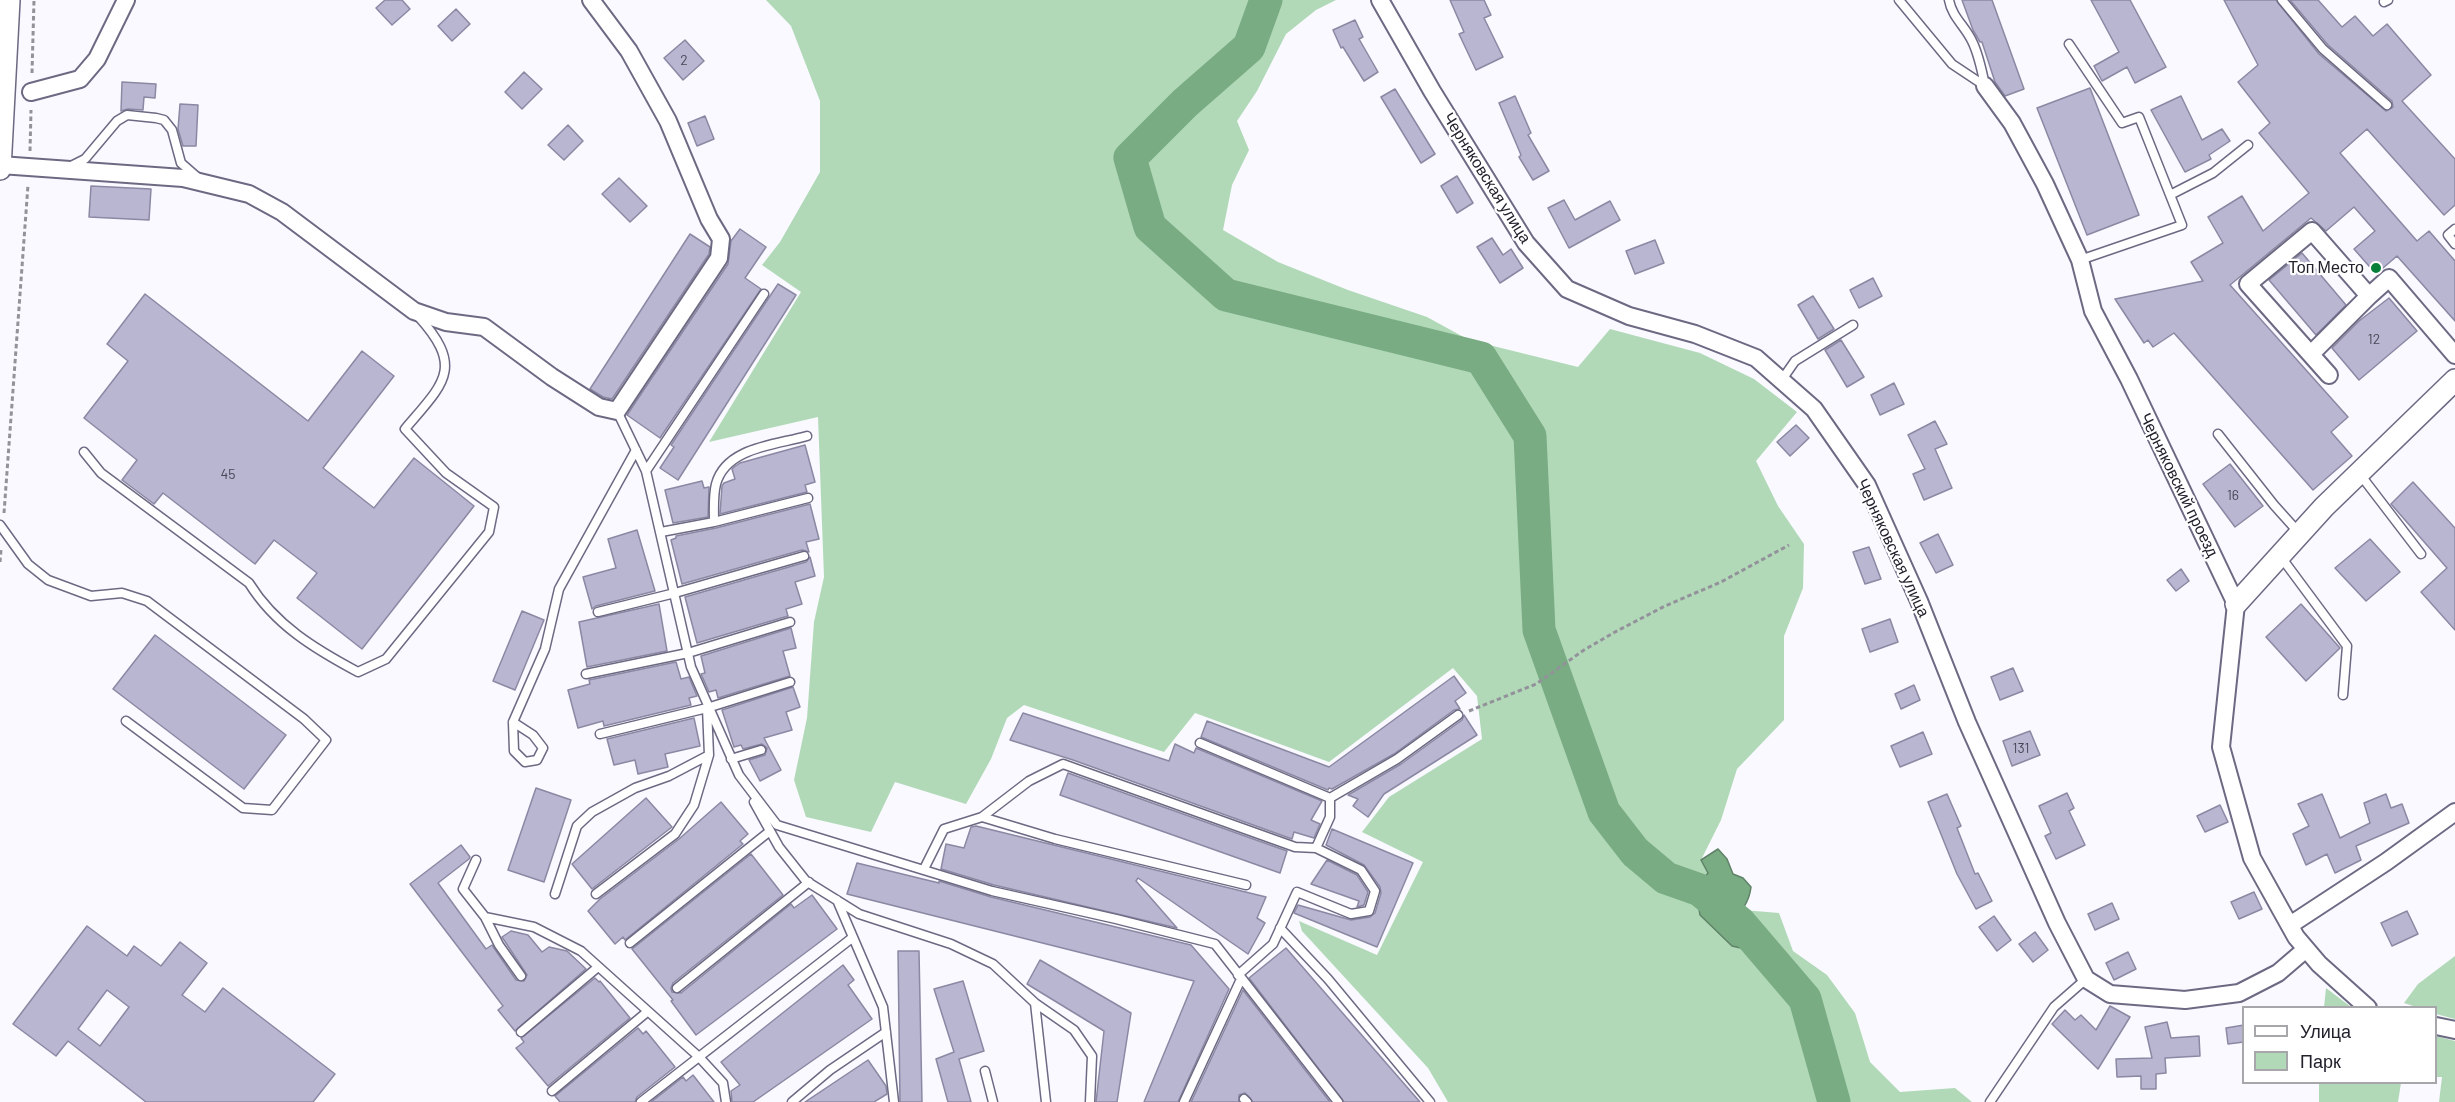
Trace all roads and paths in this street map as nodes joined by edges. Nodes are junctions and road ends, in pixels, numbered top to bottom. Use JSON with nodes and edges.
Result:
{"nodes":[{"id":1,"x":9,"y":0,"type":"edge"},
{"id":2,"x":34,"y":0,"type":"edge"},
{"id":3,"x":126,"y":0,"type":"edge"},
{"id":4,"x":591,"y":0,"type":"edge"},
{"id":5,"x":1380,"y":0,"type":"edge"},
{"id":6,"x":1899,"y":0,"type":"edge"},
{"id":7,"x":1949,"y":0,"type":"edge"},
{"id":8,"x":2282,"y":0,"type":"edge"},
{"id":9,"x":2069,"y":44,"type":"dead end"},
{"id":10,"x":1985,"y":86,"type":"junction"},
{"id":11,"x":32,"y":92,"type":"junction"},
{"id":12,"x":2387,"y":105,"type":"dead end"},
{"id":13,"x":2248,"y":145,"type":"dead end"},
{"id":14,"x":0,"y":166,"type":"edge"},
{"id":15,"x":29,"y":167,"type":"junction"},
{"id":16,"x":63,"y":169,"type":"junction"},
{"id":17,"x":204,"y":183,"type":"junction"},
{"id":18,"x":2170,"y":195,"type":"junction"},
{"id":19,"x":2455,"y":229,"type":"edge"},
{"id":20,"x":2455,"y":243,"type":"edge"},
{"id":21,"x":2080,"y":260,"type":"junction"},
{"id":22,"x":764,"y":294,"type":"dead end"},
{"id":23,"x":2368,"y":296,"type":"junction"},
{"id":24,"x":414,"y":311,"type":"junction"},
{"id":25,"x":1853,"y":325,"type":"dead end"},
{"id":26,"x":2311,"y":354,"type":"junction"},
{"id":27,"x":2455,"y":355,"type":"edge"},
{"id":28,"x":2329,"y":375,"type":"dead end"},
{"id":29,"x":2455,"y":380,"type":"edge"},
{"id":30,"x":1781,"y":381,"type":"junction"},
{"id":31,"x":616,"y":411,"type":"junction"},
{"id":32,"x":2218,"y":434,"type":"dead end"},
{"id":33,"x":807,"y":436,"type":"dead end"},
{"id":34,"x":636,"y":450,"type":"junction"},
{"id":35,"x":84,"y":452,"type":"dead end"},
{"id":36,"x":646,"y":471,"type":"junction"},
{"id":37,"x":2359,"y":473,"type":"junction"},
{"id":38,"x":808,"y":498,"type":"dead end"},
{"id":39,"x":714,"y":522,"type":"junction"},
{"id":40,"x":1,"y":526,"type":"edge"},
{"id":41,"x":661,"y":532,"type":"junction"},
{"id":42,"x":2300,"y":534,"type":"junction"},
{"id":43,"x":1789,"y":545,"type":"dead end"},
{"id":44,"x":2421,"y":554,"type":"dead end"},
{"id":45,"x":804,"y":556,"type":"dead end"},
{"id":46,"x":2280,"y":557,"type":"junction"},
{"id":47,"x":0,"y":562,"type":"edge"},
{"id":48,"x":675,"y":593,"type":"junction"},
{"id":49,"x":2236,"y":604,"type":"junction"},
{"id":50,"x":598,"y":612,"type":"dead end"},
{"id":51,"x":790,"y":622,"type":"dead end"},
{"id":52,"x":688,"y":653,"type":"junction"},
{"id":53,"x":586,"y":674,"type":"dead end"},
{"id":54,"x":790,"y":682,"type":"dead end"},
{"id":55,"x":2343,"y":695,"type":"dead end"},
{"id":56,"x":708,"y":708,"type":"junction"},
{"id":57,"x":1458,"y":715,"type":"joint"},
{"id":58,"x":126,"y":722,"type":"dead end"},
{"id":59,"x":513,"y":722,"type":"junction"},
{"id":60,"x":600,"y":734,"type":"dead end"},
{"id":61,"x":1200,"y":743,"type":"dead end"},
{"id":62,"x":761,"y":750,"type":"dead end"},
{"id":63,"x":709,"y":755,"type":"junction"},
{"id":64,"x":731,"y":759,"type":"junction"},
{"id":65,"x":739,"y":776,"type":"junction"},
{"id":66,"x":1330,"y":798,"type":"junction"},
{"id":67,"x":2455,"y":812,"type":"edge"},
{"id":68,"x":982,"y":817,"type":"junction"},
{"id":69,"x":770,"y":831,"type":"junction"},
{"id":70,"x":1316,"y":848,"type":"junction"},
{"id":71,"x":476,"y":860,"type":"dead end"},
{"id":72,"x":924,"y":869,"type":"junction"},
{"id":73,"x":809,"y":882,"type":"junction"},
{"id":74,"x":1246,"y":885,"type":"dead end"},
{"id":75,"x":555,"y":894,"type":"dead end"},
{"id":76,"x":596,"y":894,"type":"dead end"},
{"id":77,"x":837,"y":900,"type":"junction"},
{"id":78,"x":486,"y":917,"type":"junction"},
{"id":79,"x":2290,"y":925,"type":"junction"},
{"id":80,"x":1280,"y":928,"type":"junction"},
{"id":81,"x":852,"y":938,"type":"junction"},
{"id":82,"x":630,"y":943,"type":"dead end"},
{"id":83,"x":2306,"y":949,"type":"junction"},
{"id":84,"x":598,"y":967,"type":"junction"},
{"id":85,"x":521,"y":976,"type":"dead end"},
{"id":86,"x":1240,"y":977,"type":"junction"},
{"id":87,"x":2086,"y":979,"type":"junction"},
{"id":88,"x":677,"y":988,"type":"dead end"},
{"id":89,"x":1035,"y":1003,"type":"junction"},
{"id":90,"x":2366,"y":1006,"type":"edge"},
{"id":91,"x":647,"y":1012,"type":"junction"},
{"id":92,"x":2437,"y":1026,"type":"edge"},
{"id":93,"x":2455,"y":1030,"type":"edge"},
{"id":94,"x":521,"y":1032,"type":"dead end"},
{"id":95,"x":886,"y":1032,"type":"junction"},
{"id":96,"x":699,"y":1057,"type":"junction"},
{"id":97,"x":985,"y":1071,"type":"dead end"},
{"id":98,"x":552,"y":1091,"type":"dead end"},
{"id":99,"x":641,"y":1102,"type":"edge"},
{"id":100,"x":726,"y":1102,"type":"edge"},
{"id":101,"x":792,"y":1102,"type":"edge"},
{"id":102,"x":894,"y":1102,"type":"edge"},
{"id":103,"x":993,"y":1102,"type":"edge"},
{"id":104,"x":1046,"y":1102,"type":"edge"},
{"id":105,"x":1090,"y":1102,"type":"edge"},
{"id":106,"x":1184,"y":1102,"type":"edge"},
{"id":107,"x":1338,"y":1102,"type":"edge"},
{"id":108,"x":1430,"y":1102,"type":"edge"},
{"id":109,"x":1990,"y":1102,"type":"edge"}],
"edges":[{"from":1,"to":14,"type":"street"},
{"from":2,"to":11,"type":"path"},
{"from":3,"to":11,"type":"street"},
{"from":4,"to":31,"type":"street"},
{"from":5,"to":30,"type":"street","name":"Черняковская улица"},
{"from":6,"to":10,"type":"lane"},
{"from":7,"to":10,"type":"lane"},
{"from":8,"to":12,"type":"lane"},
{"from":9,"to":18,"type":"lane"},
{"from":10,"to":21,"type":"street","name":"Черняковский проезд"},
{"from":11,"to":15,"type":"path"},
{"from":13,"to":18,"type":"lane"},
{"from":14,"to":15,"type":"street"},
{"from":15,"to":16,"type":"street"},
{"from":15,"to":40,"type":"path"},
{"from":16,"to":17,"type":"street"},
{"from":16,"to":17,"type":"lane"},
{"from":17,"to":24,"type":"street"},
{"from":18,"to":21,"type":"lane"},
{"from":19,"to":20,"type":"lane"},
{"from":21,"to":49,"type":"street","name":"Черняковский проезд"},
{"from":22,"to":36,"type":"lane"},
{"from":23,"to":26,"type":"street"},
{"from":23,"to":26,"type":"street"},
{"from":23,"to":27,"type":"street"},
{"from":24,"to":31,"type":"street"},
{"from":24,"to":35,"type":"lane"},
{"from":25,"to":30,"type":"lane"},
{"from":26,"to":28,"type":"street"},
{"from":29,"to":37,"type":"street"},
{"from":30,"to":87,"type":"street","name":"Черняковская улица"},
{"from":31,"to":34,"type":"lane"},
{"from":32,"to":42,"type":"lane"},
{"from":33,"to":39,"type":"lane"},
{"from":34,"to":36,"type":"lane"},
{"from":34,"to":59,"type":"lane"},
{"from":36,"to":41,"type":"lane"},
{"from":37,"to":42,"type":"street"},
{"from":37,"to":44,"type":"lane"},
{"from":38,"to":39,"type":"lane"},
{"from":39,"to":41,"type":"lane"},
{"from":40,"to":47,"type":"path"},
{"from":40,"to":58,"type":"lane"},
{"from":41,"to":48,"type":"lane"},
{"from":42,"to":46,"type":"street"},
{"from":43,"to":57,"type":"path"},
{"from":45,"to":48,"type":"lane"},
{"from":46,"to":49,"type":"street"},
{"from":46,"to":55,"type":"lane"},
{"from":48,"to":50,"type":"lane"},
{"from":48,"to":52,"type":"lane"},
{"from":49,"to":79,"type":"street"},
{"from":51,"to":52,"type":"lane"},
{"from":52,"to":53,"type":"lane"},
{"from":52,"to":56,"type":"lane"},
{"from":54,"to":56,"type":"lane"},
{"from":56,"to":60,"type":"lane"},
{"from":56,"to":63,"type":"lane"},
{"from":56,"to":64,"type":"lane"},
{"from":57,"to":66,"type":"lane"},
{"from":59,"to":59,"type":"lane"},
{"from":61,"to":66,"type":"lane"},
{"from":62,"to":64,"type":"lane"},
{"from":63,"to":75,"type":"lane"},
{"from":63,"to":76,"type":"lane"},
{"from":64,"to":65,"type":"lane"},
{"from":65,"to":69,"type":"lane"},
{"from":65,"to":72,"type":"lane"},
{"from":66,"to":70,"type":"lane"},
{"from":67,"to":79,"type":"street"},
{"from":68,"to":70,"type":"lane"},
{"from":68,"to":72,"type":"lane"},
{"from":68,"to":74,"type":"lane"},
{"from":69,"to":73,"type":"lane"},
{"from":69,"to":82,"type":"lane"},
{"from":70,"to":80,"type":"lane"},
{"from":71,"to":78,"type":"lane"},
{"from":72,"to":86,"type":"lane"},
{"from":73,"to":77,"type":"lane"},
{"from":73,"to":88,"type":"lane"},
{"from":77,"to":81,"type":"lane"},
{"from":77,"to":89,"type":"lane"},
{"from":78,"to":84,"type":"lane"},
{"from":78,"to":85,"type":"lane"},
{"from":79,"to":83,"type":"street"},
{"from":80,"to":86,"type":"lane"},
{"from":80,"to":108,"type":"lane"},
{"from":81,"to":95,"type":"lane"},
{"from":81,"to":96,"type":"lane"},
{"from":83,"to":87,"type":"street"},
{"from":83,"to":90,"type":"street"},
{"from":84,"to":91,"type":"lane"},
{"from":84,"to":94,"type":"lane"},
{"from":86,"to":106,"type":"lane"},
{"from":86,"to":107,"type":"lane"},
{"from":87,"to":109,"type":"lane"},
{"from":89,"to":104,"type":"lane"},
{"from":89,"to":105,"type":"lane"},
{"from":91,"to":96,"type":"lane"},
{"from":91,"to":98,"type":"lane"},
{"from":92,"to":93,"type":"street"},
{"from":95,"to":101,"type":"lane"},
{"from":95,"to":102,"type":"lane"},
{"from":96,"to":99,"type":"lane"},
{"from":96,"to":100,"type":"lane"},
{"from":97,"to":103,"type":"lane"}]}
